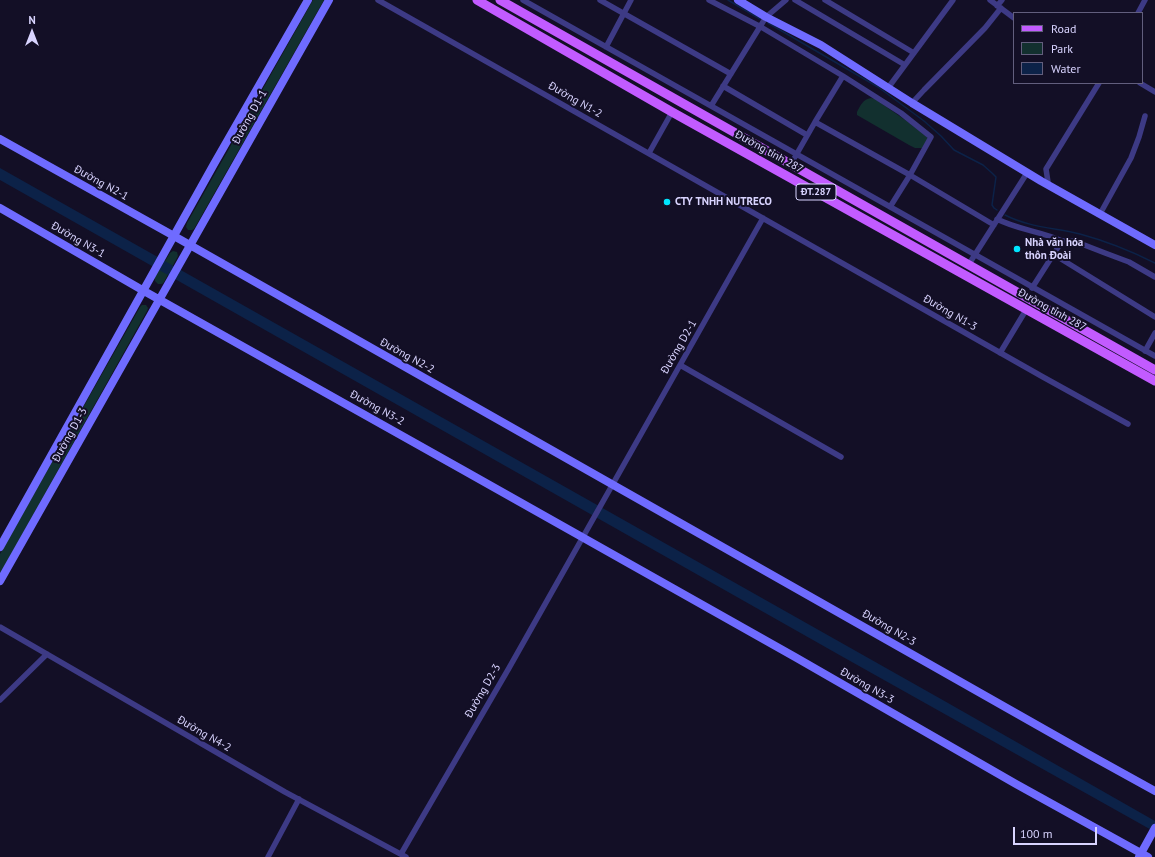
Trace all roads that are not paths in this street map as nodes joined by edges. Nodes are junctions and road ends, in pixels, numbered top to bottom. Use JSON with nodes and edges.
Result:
{"nodes":[{"id":1,"x":308,"y":0,"type":"edge"},
{"id":2,"x":329,"y":0,"type":"edge"},
{"id":3,"x":378,"y":0,"type":"edge"},
{"id":4,"x":477,"y":0,"type":"edge"},
{"id":5,"x":500,"y":0,"type":"edge"},
{"id":6,"x":523,"y":0,"type":"edge"},
{"id":7,"x":600,"y":0,"type":"edge"},
{"id":8,"x":631,"y":0,"type":"edge"},
{"id":9,"x":709,"y":0,"type":"edge"},
{"id":10,"x":738,"y":0,"type":"edge"},
{"id":11,"x":786,"y":0,"type":"edge"},
{"id":12,"x":795,"y":0,"type":"edge"},
{"id":13,"x":826,"y":0,"type":"edge"},
{"id":14,"x":953,"y":0,"type":"edge"},
{"id":15,"x":990,"y":0,"type":"edge"},
{"id":16,"x":1002,"y":0,"type":"edge"},
{"id":17,"x":1145,"y":0,"type":"edge"},
{"id":18,"x":999,"y":7,"type":"junction"},
{"id":19,"x":1139,"y":12,"type":"edge"},
{"id":20,"x":624,"y":13,"type":"junction"},
{"id":21,"x":766,"y":17,"type":"junction"},
{"id":22,"x":1013,"y":17,"type":"edge"},
{"id":23,"x":761,"y":27,"type":"junction"},
{"id":24,"x":606,"y":47,"type":"junction"},
{"id":25,"x":914,"y":53,"type":"junction"},
{"id":26,"x":905,"y":65,"type":"junction"},
{"id":27,"x":731,"y":74,"type":"junction"},
{"id":28,"x":843,"y":76,"type":"junction"},
{"id":29,"x":1098,"y":84,"type":"edge"},
{"id":30,"x":1142,"y":84,"type":"edge"},
{"id":31,"x":724,"y":86,"type":"junction"},
{"id":32,"x":888,"y":88,"type":"junction"},
{"id":33,"x":1155,"y":92,"type":"edge"},
{"id":34,"x":912,"y":104,"type":"junction"},
{"id":35,"x":711,"y":106,"type":"junction"},
{"id":36,"x":672,"y":112,"type":"junction"},
{"id":37,"x":704,"y":115,"type":"junction"},
{"id":38,"x":1145,"y":116,"type":"dead end"},
{"id":39,"x":815,"y":122,"type":"junction"},
{"id":40,"x":698,"y":126,"type":"junction"},
{"id":41,"x":807,"y":135,"type":"junction"},
{"id":42,"x":0,"y":139,"type":"edge"},
{"id":43,"x":648,"y":154,"type":"junction"},
{"id":44,"x":796,"y":154,"type":"junction"},
{"id":45,"x":791,"y":164,"type":"junction"},
{"id":46,"x":1027,"y":173,"type":"junction"},
{"id":47,"x":910,"y":176,"type":"junction"},
{"id":48,"x":1047,"y":184,"type":"junction"},
{"id":49,"x":890,"y":207,"type":"junction"},
{"id":50,"x":0,"y":208,"type":"edge"},
{"id":51,"x":1100,"y":214,"type":"junction"},
{"id":52,"x":763,"y":218,"type":"junction"},
{"id":53,"x":997,"y":219,"type":"junction"},
{"id":54,"x":994,"y":224,"type":"junction"},
{"id":55,"x":174,"y":236,"type":"junction"},
{"id":56,"x":1062,"y":241,"type":"junction"},
{"id":57,"x":1155,"y":245,"type":"edge"},
{"id":58,"x":191,"y":246,"type":"junction"},
{"id":59,"x":1053,"y":254,"type":"junction"},
{"id":60,"x":974,"y":255,"type":"junction"},
{"id":61,"x":969,"y":264,"type":"junction"},
{"id":62,"x":1155,"y":277,"type":"edge"},
{"id":63,"x":1032,"y":288,"type":"junction"},
{"id":64,"x":144,"y":291,"type":"junction"},
{"id":65,"x":160,"y":300,"type":"junction"},
{"id":66,"x":1026,"y":310,"type":"junction"},
{"id":67,"x":1155,"y":317,"type":"edge"},
{"id":68,"x":1155,"y":333,"type":"edge"},
{"id":69,"x":1145,"y":351,"type":"junction"},
{"id":70,"x":1000,"y":353,"type":"junction"},
{"id":71,"x":1155,"y":356,"type":"edge"},
{"id":72,"x":680,"y":365,"type":"junction"},
{"id":73,"x":1155,"y":370,"type":"edge"},
{"id":74,"x":1155,"y":382,"type":"edge"},
{"id":75,"x":1128,"y":424,"type":"dead end"},
{"id":76,"x":841,"y":457,"type":"dead end"},
{"id":77,"x":612,"y":485,"type":"junction"},
{"id":78,"x":582,"y":537,"type":"junction"},
{"id":79,"x":0,"y":547,"type":"edge"},
{"id":80,"x":0,"y":581,"type":"edge"},
{"id":81,"x":0,"y":627,"type":"edge"},
{"id":82,"x":47,"y":654,"type":"junction"},
{"id":83,"x":0,"y":700,"type":"edge"},
{"id":84,"x":1155,"y":791,"type":"edge"},
{"id":85,"x":299,"y":799,"type":"junction"},
{"id":86,"x":1155,"y":828,"type":"edge"},
{"id":87,"x":1155,"y":852,"type":"edge"},
{"id":88,"x":404,"y":856,"type":"edge"},
{"id":89,"x":1143,"y":856,"type":"edge"},
{"id":90,"x":268,"y":857,"type":"edge"},
{"id":91,"x":1152,"y":857,"type":"edge"}],
"edges":[{"from":1,"to":55,"type":"street","name":"Đường D1-1"},
{"from":2,"to":58,"type":"street","name":"Đường D1-1"},
{"from":3,"to":43,"type":"street","name":"Đường N1-2"},
{"from":4,"to":36,"type":"main road","name":"Đường tỉnh 287","number":"ĐT.287"},
{"from":5,"to":37,"type":"main road","name":"Đường tỉnh 287","number":"ĐT.287"},
{"from":6,"to":24,"type":"street"},
{"from":7,"to":20,"type":"street"},
{"from":8,"to":20,"type":"street"},
{"from":9,"to":23,"type":"street"},
{"from":10,"to":21,"type":"street"},
{"from":11,"to":21,"type":"street"},
{"from":12,"to":26,"type":"street"},
{"from":13,"to":25,"type":"street"},
{"from":14,"to":25,"type":"street"},
{"from":15,"to":18,"type":"street"},
{"from":16,"to":18,"type":"street"},
{"from":17,"to":19,"type":"street"},
{"from":18,"to":22,"type":"street"},
{"from":18,"to":34,"type":"street"},
{"from":20,"to":24,"type":"street"},
{"from":20,"to":27,"type":"street"},
{"from":21,"to":23,"type":"street"},
{"from":21,"to":32,"type":"street"},
{"from":23,"to":27,"type":"street"},
{"from":23,"to":28,"type":"street"},
{"from":24,"to":35,"type":"street"},
{"from":25,"to":26,"type":"street"},
{"from":26,"to":32,"type":"street"},
{"from":27,"to":31,"type":"street"},
{"from":28,"to":39,"type":"street"},
{"from":28,"to":47,"type":"street"},
{"from":29,"to":48,"type":"street"},
{"from":30,"to":33,"type":"street"},
{"from":31,"to":35,"type":"street"},
{"from":31,"to":41,"type":"street"},
{"from":32,"to":34,"type":"street"},
{"from":34,"to":46,"type":"street"},
{"from":35,"to":44,"type":"street"},
{"from":36,"to":40,"type":"main road","name":"Đường tỉnh 287","number":"ĐT.287"},
{"from":36,"to":43,"type":"street"},
{"from":37,"to":40,"type":"main road"},
{"from":37,"to":45,"type":"main road","name":"Đường tỉnh 287","number":"ĐT.287"},
{"from":38,"to":51,"type":"street"},
{"from":39,"to":41,"type":"street"},
{"from":39,"to":47,"type":"street"},
{"from":40,"to":66,"type":"main road","name":"Đường tỉnh 287","number":"ĐT.287"},
{"from":41,"to":44,"type":"street"},
{"from":42,"to":55,"type":"street","name":"Đường N2-1"},
{"from":43,"to":52,"type":"street","name":"Đường N1-2"},
{"from":44,"to":45,"type":"street"},
{"from":44,"to":49,"type":"street"},
{"from":45,"to":61,"type":"main road","name":"Đường tỉnh 287","number":"ĐT.287"},
{"from":46,"to":48,"type":"street"},
{"from":46,"to":53,"type":"street"},
{"from":47,"to":49,"type":"street"},
{"from":47,"to":54,"type":"street"},
{"from":48,"to":51,"type":"street"},
{"from":49,"to":60,"type":"street"},
{"from":50,"to":64,"type":"street","name":"Đường N3-1"},
{"from":51,"to":57,"type":"street"},
{"from":52,"to":70,"type":"street","name":"Đường N1-3"},
{"from":52,"to":72,"type":"street","name":"Đường D2-1"},
{"from":53,"to":54,"type":"street"},
{"from":53,"to":56,"type":"street"},
{"from":54,"to":60,"type":"street"},
{"from":55,"to":58,"type":"street","name":"Đường N2-1"},
{"from":55,"to":64,"type":"street","name":"Đường D1-1"},
{"from":56,"to":59,"type":"street"},
{"from":56,"to":62,"type":"street"},
{"from":58,"to":65,"type":"street","name":"Đường D1-1"},
{"from":58,"to":77,"type":"street","name":"Đường N2-2"},
{"from":59,"to":63,"type":"street"},
{"from":59,"to":67,"type":"street"},
{"from":60,"to":61,"type":"street"},
{"from":60,"to":63,"type":"street"},
{"from":61,"to":73,"type":"main road","name":"Đường tỉnh 287","number":"ĐT.287"},
{"from":63,"to":69,"type":"street"},
{"from":64,"to":65,"type":"street","name":"Đường N3-1"},
{"from":64,"to":79,"type":"street","name":"Đường D1-3"},
{"from":65,"to":78,"type":"street","name":"Đường N3-2"},
{"from":65,"to":80,"type":"street","name":"Đường D1-3"},
{"from":66,"to":70,"type":"street"},
{"from":66,"to":74,"type":"main road","name":"Đường tỉnh 287","number":"ĐT.287"},
{"from":68,"to":69,"type":"street"},
{"from":69,"to":71,"type":"street"},
{"from":70,"to":75,"type":"street","name":"Đường N1-3"},
{"from":72,"to":76,"type":"street"},
{"from":72,"to":77,"type":"street","name":"Đường D2-1"},
{"from":77,"to":78,"type":"street","name":"Đường D2-1"},
{"from":77,"to":84,"type":"street","name":"Đường N2-3"},
{"from":78,"to":88,"type":"street","name":"Đường D2-3"},
{"from":78,"to":89,"type":"street","name":"Đường N3-3"},
{"from":81,"to":82,"type":"street","name":"Đường N4-2"},
{"from":82,"to":83,"type":"street"},
{"from":82,"to":85,"type":"street","name":"Đường N4-2"},
{"from":85,"to":88,"type":"street","name":"Đường N4-2"},
{"from":85,"to":90,"type":"street"},
{"from":86,"to":89,"type":"street"},
{"from":87,"to":91,"type":"street"}]}
